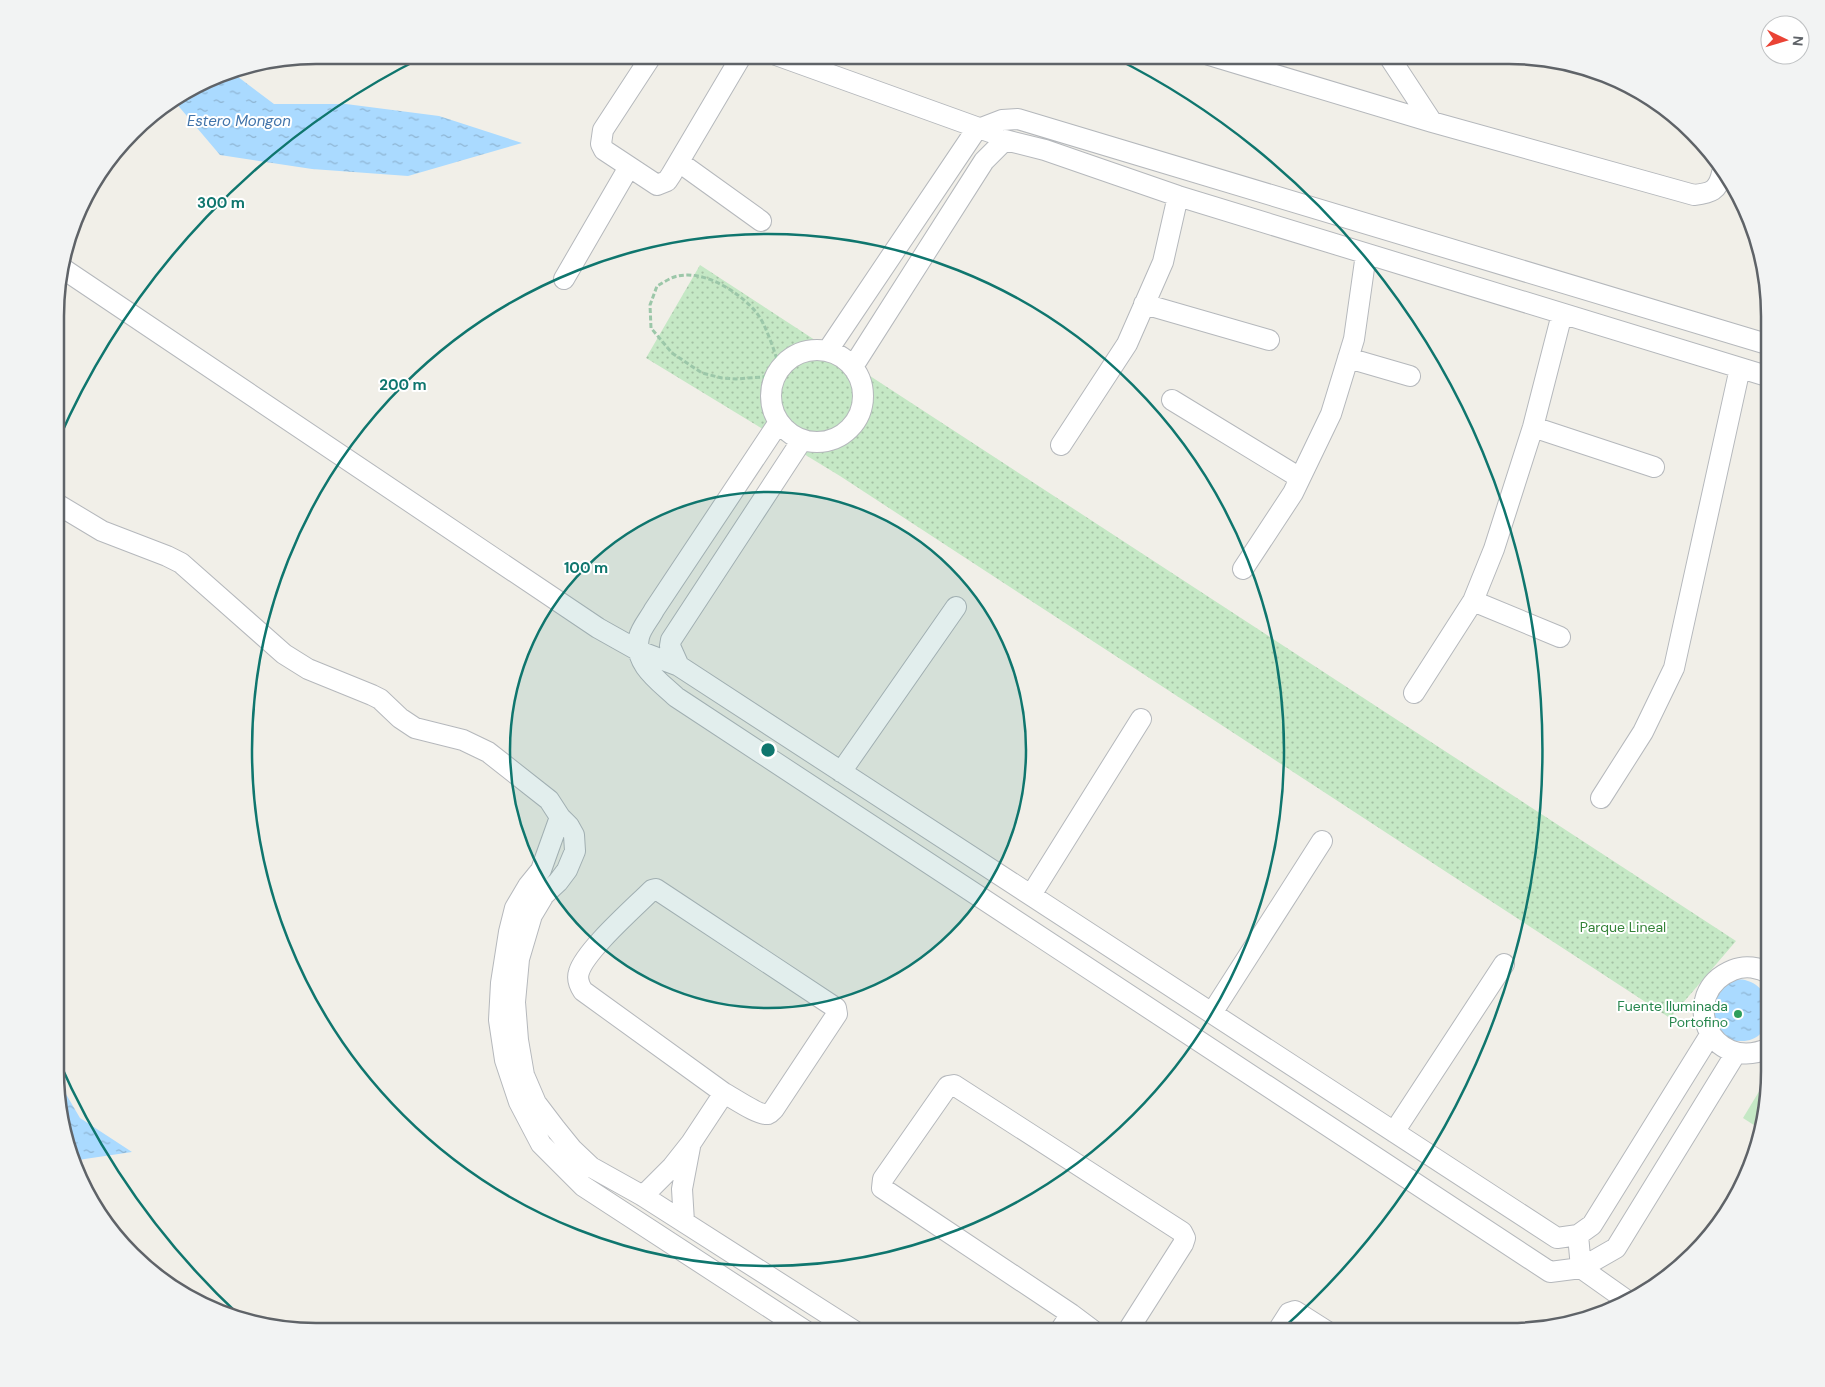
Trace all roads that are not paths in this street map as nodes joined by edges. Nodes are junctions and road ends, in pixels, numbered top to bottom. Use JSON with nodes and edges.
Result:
{"nodes":[{"id":1,"x":646,"y":64,"type":"edge"},
{"id":2,"x":737,"y":64,"type":"edge"},
{"id":3,"x":801,"y":64,"type":"edge"},
{"id":4,"x":1239,"y":64,"type":"edge"},
{"id":5,"x":1393,"y":64,"type":"edge"},
{"id":6,"x":1432,"y":122,"type":"junction"},
{"id":7,"x":982,"y":128,"type":"junction"},
{"id":8,"x":1005,"y":140,"type":"junction"},
{"id":9,"x":679,"y":162,"type":"junction"},
{"id":10,"x":629,"y":167,"type":"junction"},
{"id":11,"x":1721,"y":179,"type":"edge"},
{"id":12,"x":1178,"y":196,"type":"junction"},
{"id":13,"x":760,"y":220,"type":"dead end"},
{"id":14,"x":1366,"y":254,"type":"junction"},
{"id":15,"x":1474,"y":256,"type":"junction"},
{"id":16,"x":68,"y":272,"type":"edge"},
{"id":17,"x":564,"y":279,"type":"dead end"},
{"id":18,"x":1466,"y":284,"type":"junction"},
{"id":19,"x":1144,"y":304,"type":"junction"},
{"id":20,"x":1562,"y":314,"type":"junction"},
{"id":21,"x":1269,"y":340,"type":"dead end"},
{"id":22,"x":1761,"y":342,"type":"edge"},
{"id":23,"x":828,"y":350,"type":"junction"},
{"id":24,"x":1348,"y":358,"type":"junction"},
{"id":25,"x":854,"y":365,"type":"junction"},
{"id":26,"x":1740,"y":368,"type":"junction"},
{"id":27,"x":1761,"y":374,"type":"edge"},
{"id":28,"x":1410,"y":376,"type":"dead end"},
{"id":29,"x":1172,"y":400,"type":"dead end"},
{"id":30,"x":779,"y":422,"type":"junction"},
{"id":31,"x":1533,"y":427,"type":"junction"},
{"id":32,"x":802,"y":440,"type":"junction"},
{"id":33,"x":1061,"y":445,"type":"dead end"},
{"id":34,"x":1654,"y":467,"type":"dead end"},
{"id":35,"x":1300,"y":478,"type":"junction"},
{"id":36,"x":64,"y":510,"type":"edge"},
{"id":37,"x":1243,"y":569,"type":"dead end"},
{"id":38,"x":1473,"y":601,"type":"junction"},
{"id":39,"x":956,"y":607,"type":"dead end"},
{"id":40,"x":1560,"y":637,"type":"dead end"},
{"id":41,"x":639,"y":651,"type":"junction"},
{"id":42,"x":679,"y":666,"type":"junction"},
{"id":43,"x":1414,"y":693,"type":"dead end"},
{"id":44,"x":1141,"y":719,"type":"dead end"},
{"id":45,"x":842,"y":772,"type":"junction"},
{"id":46,"x":1601,"y":798,"type":"dead end"},
{"id":47,"x":560,"y":818,"type":"junction"},
{"id":48,"x":1322,"y":842,"type":"dead end"},
{"id":49,"x":547,"y":858,"type":"junction"},
{"id":50,"x":567,"y":870,"type":"junction"},
{"id":51,"x":1031,"y":895,"type":"junction"},
{"id":52,"x":517,"y":904,"type":"junction"},
{"id":53,"x":537,"y":906,"type":"junction"},
{"id":54,"x":1120,"y":953,"type":"junction"},
{"id":55,"x":1504,"y":964,"type":"dead end"},
{"id":56,"x":1761,"y":968,"type":"edge"},
{"id":57,"x":1103,"y":978,"type":"junction"},
{"id":58,"x":1212,"y":1013,"type":"junction"},
{"id":59,"x":1710,"y":1034,"type":"junction"},
{"id":60,"x":1761,"y":1052,"type":"edge"},
{"id":61,"x":1736,"y":1053,"type":"junction"},
{"id":62,"x":724,"y":1093,"type":"junction"},
{"id":63,"x":1394,"y":1132,"type":"junction"},
{"id":64,"x":691,"y":1143,"type":"junction"},
{"id":65,"x":591,"y":1167,"type":"junction"},
{"id":66,"x":583,"y":1186,"type":"junction"},
{"id":67,"x":643,"y":1196,"type":"junction"},
{"id":68,"x":684,"y":1222,"type":"junction"},
{"id":69,"x":1578,"y":1235,"type":"junction"},
{"id":70,"x":750,"y":1265,"type":"junction"},
{"id":71,"x":1581,"y":1268,"type":"junction"},
{"id":72,"x":736,"y":1286,"type":"junction"},
{"id":73,"x":1622,"y":1297,"type":"edge"},
{"id":74,"x":1071,"y":1314,"type":"junction"},
{"id":75,"x":793,"y":1323,"type":"edge"},
{"id":76,"x":842,"y":1323,"type":"edge"},
{"id":77,"x":1065,"y":1323,"type":"edge"},
{"id":78,"x":1084,"y":1323,"type":"edge"},
{"id":79,"x":1133,"y":1323,"type":"edge"},
{"id":80,"x":1283,"y":1323,"type":"edge"},
{"id":81,"x":1314,"y":1323,"type":"edge"}],
"edges":[{"from":1,"to":10,"type":"street"},
{"from":2,"to":9,"type":"street"},
{"from":3,"to":7,"type":"street"},
{"from":4,"to":6,"type":"street"},
{"from":5,"to":6,"type":"street"},
{"from":6,"to":11,"type":"street"},
{"from":7,"to":8,"type":"street"},
{"from":7,"to":15,"type":"street"},
{"from":7,"to":23,"type":"street"},
{"from":8,"to":12,"type":"street"},
{"from":8,"to":25,"type":"street"},
{"from":9,"to":10,"type":"street"},
{"from":9,"to":13,"type":"street"},
{"from":10,"to":17,"type":"street"},
{"from":12,"to":14,"type":"street"},
{"from":12,"to":19,"type":"street"},
{"from":14,"to":18,"type":"street"},
{"from":14,"to":24,"type":"street"},
{"from":15,"to":18,"type":"street"},
{"from":15,"to":22,"type":"street"},
{"from":16,"to":41,"type":"street"},
{"from":18,"to":20,"type":"street"},
{"from":19,"to":21,"type":"street"},
{"from":19,"to":33,"type":"street"},
{"from":20,"to":26,"type":"street"},
{"from":20,"to":31,"type":"street"},
{"from":23,"to":25,"type":"street"},
{"from":23,"to":30,"type":"street"},
{"from":24,"to":28,"type":"street"},
{"from":24,"to":35,"type":"street"},
{"from":25,"to":32,"type":"street"},
{"from":26,"to":27,"type":"street"},
{"from":26,"to":46,"type":"street"},
{"from":29,"to":35,"type":"street"},
{"from":30,"to":32,"type":"street"},
{"from":30,"to":41,"type":"street"},
{"from":31,"to":34,"type":"street"},
{"from":31,"to":38,"type":"street"},
{"from":32,"to":42,"type":"street"},
{"from":35,"to":37,"type":"street"},
{"from":36,"to":47,"type":"street"},
{"from":38,"to":40,"type":"street"},
{"from":38,"to":43,"type":"street"},
{"from":39,"to":45,"type":"street"},
{"from":41,"to":42,"type":"street"},
{"from":41,"to":57,"type":"street"},
{"from":42,"to":45,"type":"street"},
{"from":44,"to":51,"type":"street"},
{"from":45,"to":51,"type":"street"},
{"from":47,"to":49,"type":"street"},
{"from":47,"to":50,"type":"street"},
{"from":48,"to":58,"type":"street"},
{"from":49,"to":50,"type":"street"},
{"from":49,"to":52,"type":"street"},
{"from":50,"to":53,"type":"street"},
{"from":51,"to":54,"type":"street"},
{"from":52,"to":53,"type":"street"},
{"from":52,"to":66,"type":"street"},
{"from":53,"to":65,"type":"street"},
{"from":54,"to":57,"type":"street"},
{"from":54,"to":58,"type":"street"},
{"from":55,"to":63,"type":"street"},
{"from":56,"to":59,"type":"street"},
{"from":57,"to":71,"type":"street"},
{"from":58,"to":63,"type":"street"},
{"from":59,"to":61,"type":"street"},
{"from":59,"to":69,"type":"street"},
{"from":60,"to":61,"type":"street"},
{"from":61,"to":71,"type":"street"},
{"from":62,"to":62,"type":"street"},
{"from":62,"to":64,"type":"street"},
{"from":63,"to":69,"type":"street"},
{"from":64,"to":67,"type":"street"},
{"from":64,"to":68,"type":"street"},
{"from":65,"to":66,"type":"street"},
{"from":65,"to":67,"type":"street"},
{"from":66,"to":72,"type":"street"},
{"from":67,"to":68,"type":"street"},
{"from":68,"to":70,"type":"street"},
{"from":69,"to":71,"type":"street"},
{"from":70,"to":72,"type":"street"},
{"from":70,"to":76,"type":"street"},
{"from":71,"to":73,"type":"street"},
{"from":72,"to":75,"type":"street"},
{"from":74,"to":77,"type":"street"},
{"from":74,"to":78,"type":"street"},
{"from":74,"to":79,"type":"street"},
{"from":80,"to":81,"type":"street"}]}
